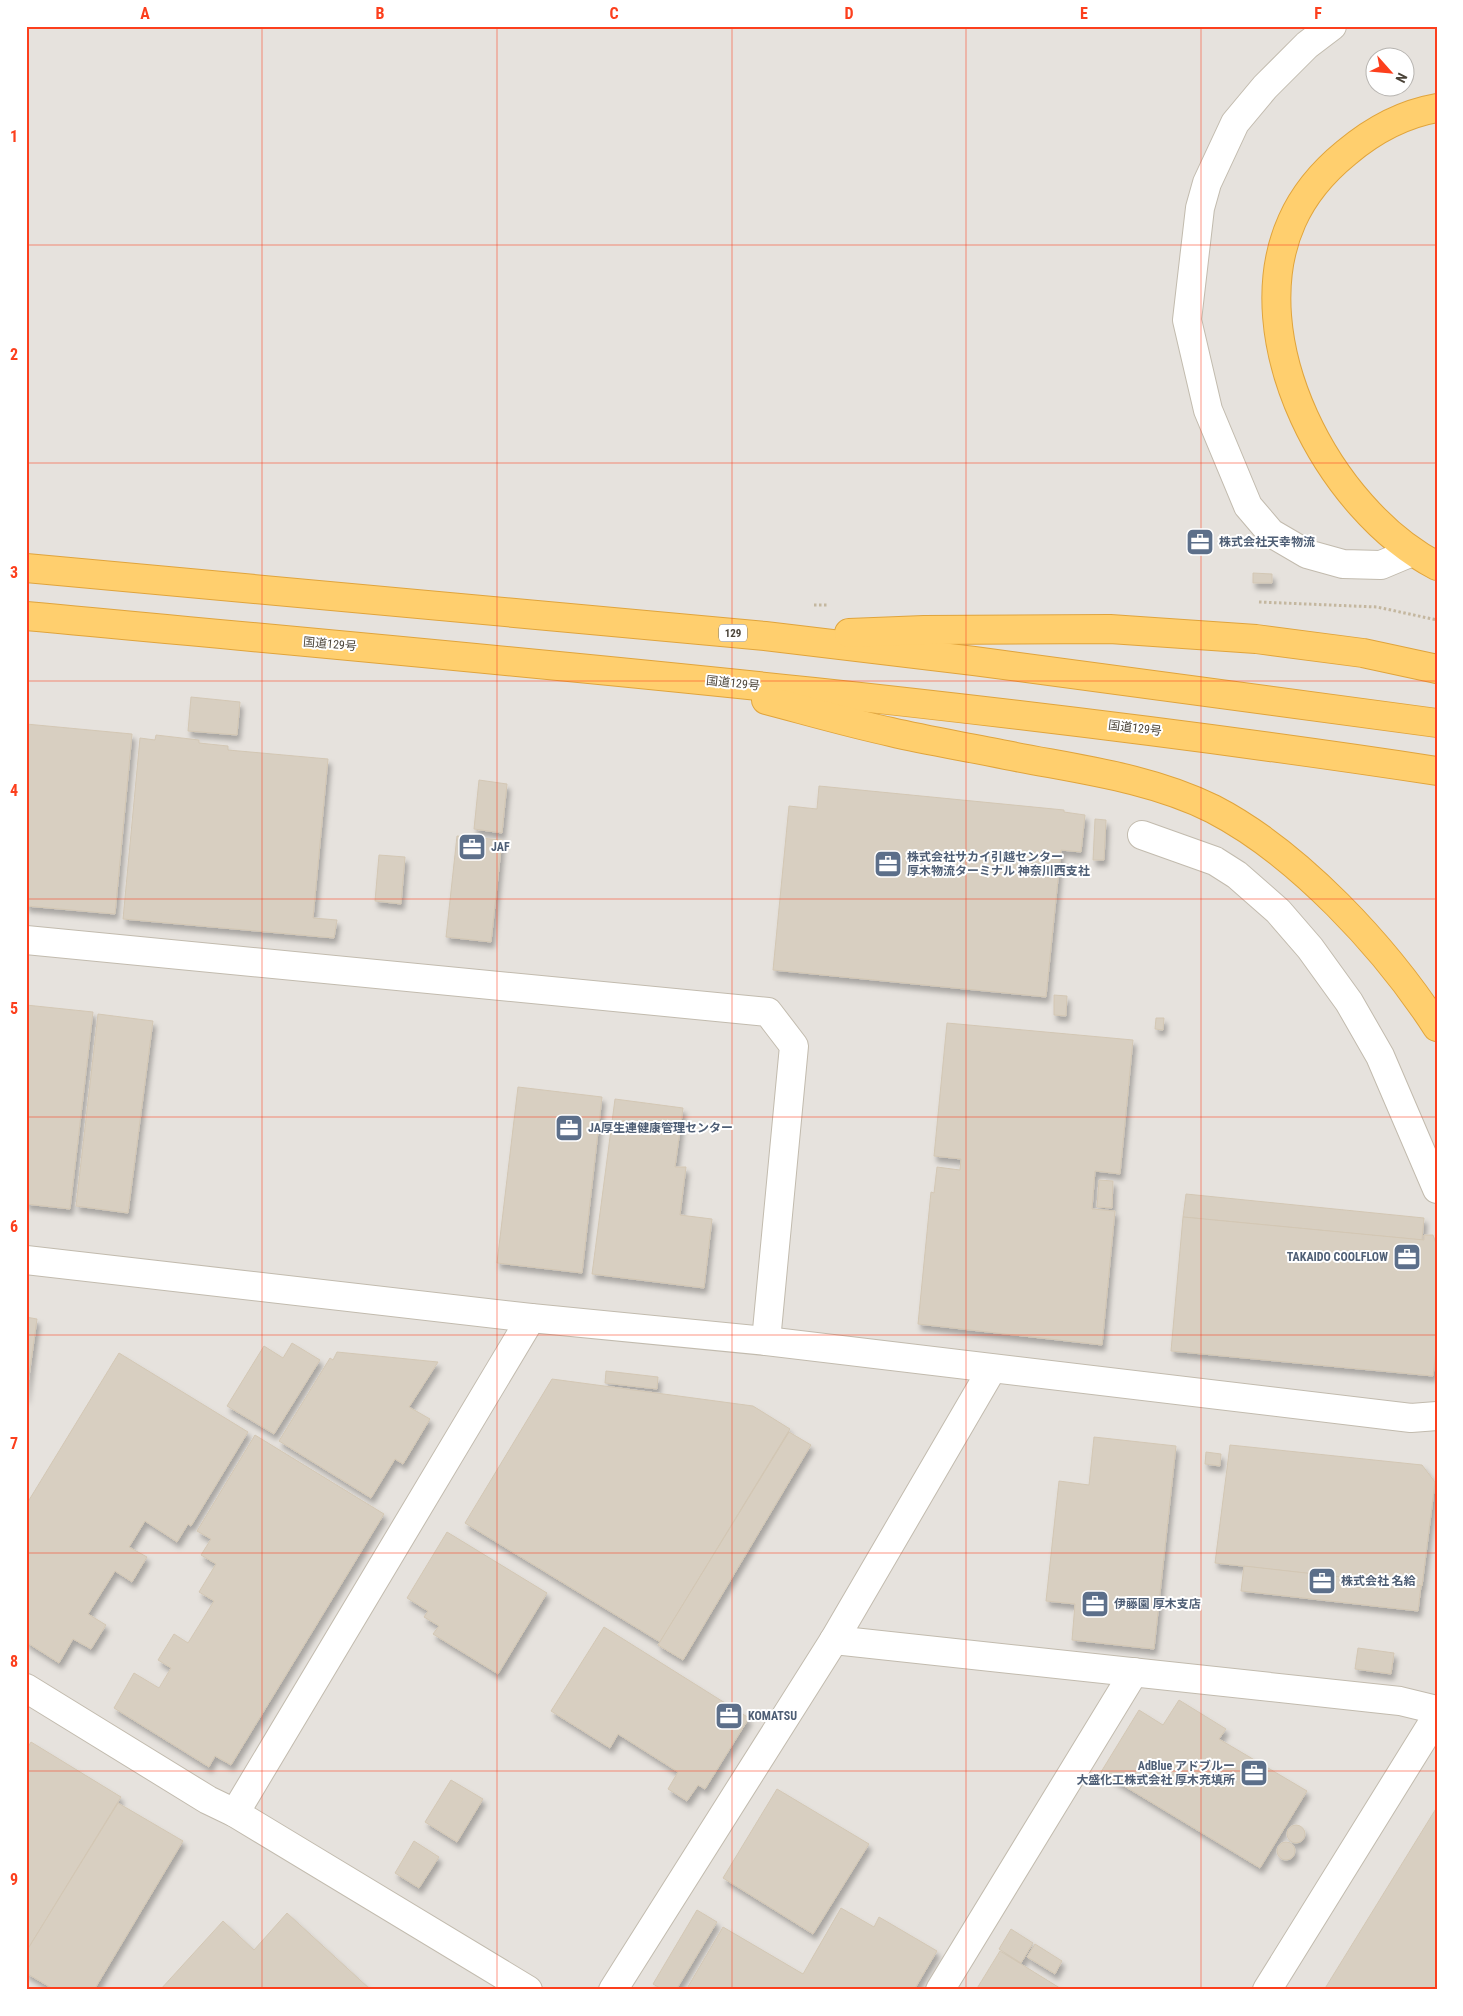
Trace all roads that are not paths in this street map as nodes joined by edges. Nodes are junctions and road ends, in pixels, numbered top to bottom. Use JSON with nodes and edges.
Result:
{"nodes":[{"id":1,"x":1332,"y":26,"type":"edge"},
{"id":2,"x":1437,"y":108,"type":"edge"},
{"id":3,"x":1412,"y":552,"type":"junction"},
{"id":4,"x":1437,"y":566,"type":"edge"},
{"id":5,"x":26,"y":568,"type":"edge"},
{"id":6,"x":26,"y":616,"type":"edge"},
{"id":7,"x":766,"y":636,"type":"junction"},
{"id":8,"x":1437,"y":669,"type":"edge"},
{"id":9,"x":673,"y":677,"type":"junction"},
{"id":10,"x":1437,"y":723,"type":"edge"},
{"id":11,"x":1437,"y":770,"type":"edge"},
{"id":12,"x":1142,"y":835,"type":"dead end"},
{"id":13,"x":26,"y":940,"type":"edge"},
{"id":14,"x":1437,"y":1027,"type":"edge"},
{"id":15,"x":1437,"y":1189,"type":"edge"},
{"id":16,"x":26,"y":1260,"type":"edge"},
{"id":17,"x":531,"y":1318,"type":"junction"},
{"id":18,"x":766,"y":1341,"type":"junction"},
{"id":19,"x":992,"y":1369,"type":"junction"},
{"id":20,"x":1437,"y":1416,"type":"edge"},
{"id":21,"x":834,"y":1640,"type":"junction"},
{"id":22,"x":1134,"y":1672,"type":"junction"},
{"id":23,"x":26,"y":1688,"type":"edge"},
{"id":24,"x":1437,"y":1710,"type":"edge"},
{"id":25,"x":1437,"y":1716,"type":"edge"},
{"id":26,"x":235,"y":1813,"type":"junction"},
{"id":27,"x":528,"y":1990,"type":"edge"},
{"id":28,"x":613,"y":1990,"type":"edge"},
{"id":29,"x":940,"y":1990,"type":"edge"},
{"id":30,"x":1267,"y":1990,"type":"edge"}],
"edges":[{"from":1,"to":3,"type":"street"},
{"from":2,"to":3,"type":"highway"},
{"from":3,"to":4,"type":"highway"},
{"from":5,"to":7,"type":"highway","number":"129"},
{"from":6,"to":9,"type":"highway","name":"国道129号"},
{"from":7,"to":8,"type":"highway"},
{"from":7,"to":10,"type":"highway","number":"129"},
{"from":9,"to":11,"type":"highway","name":"国道129号"},
{"from":9,"to":14,"type":"highway"},
{"from":12,"to":15,"type":"street"},
{"from":13,"to":18,"type":"street"},
{"from":16,"to":17,"type":"street"},
{"from":17,"to":18,"type":"street"},
{"from":17,"to":26,"type":"street"},
{"from":18,"to":19,"type":"street"},
{"from":19,"to":20,"type":"street"},
{"from":19,"to":21,"type":"street"},
{"from":21,"to":22,"type":"street"},
{"from":21,"to":28,"type":"street"},
{"from":22,"to":24,"type":"street"},
{"from":22,"to":29,"type":"street"},
{"from":23,"to":26,"type":"street"},
{"from":25,"to":30,"type":"street"},
{"from":26,"to":27,"type":"street"}]}
